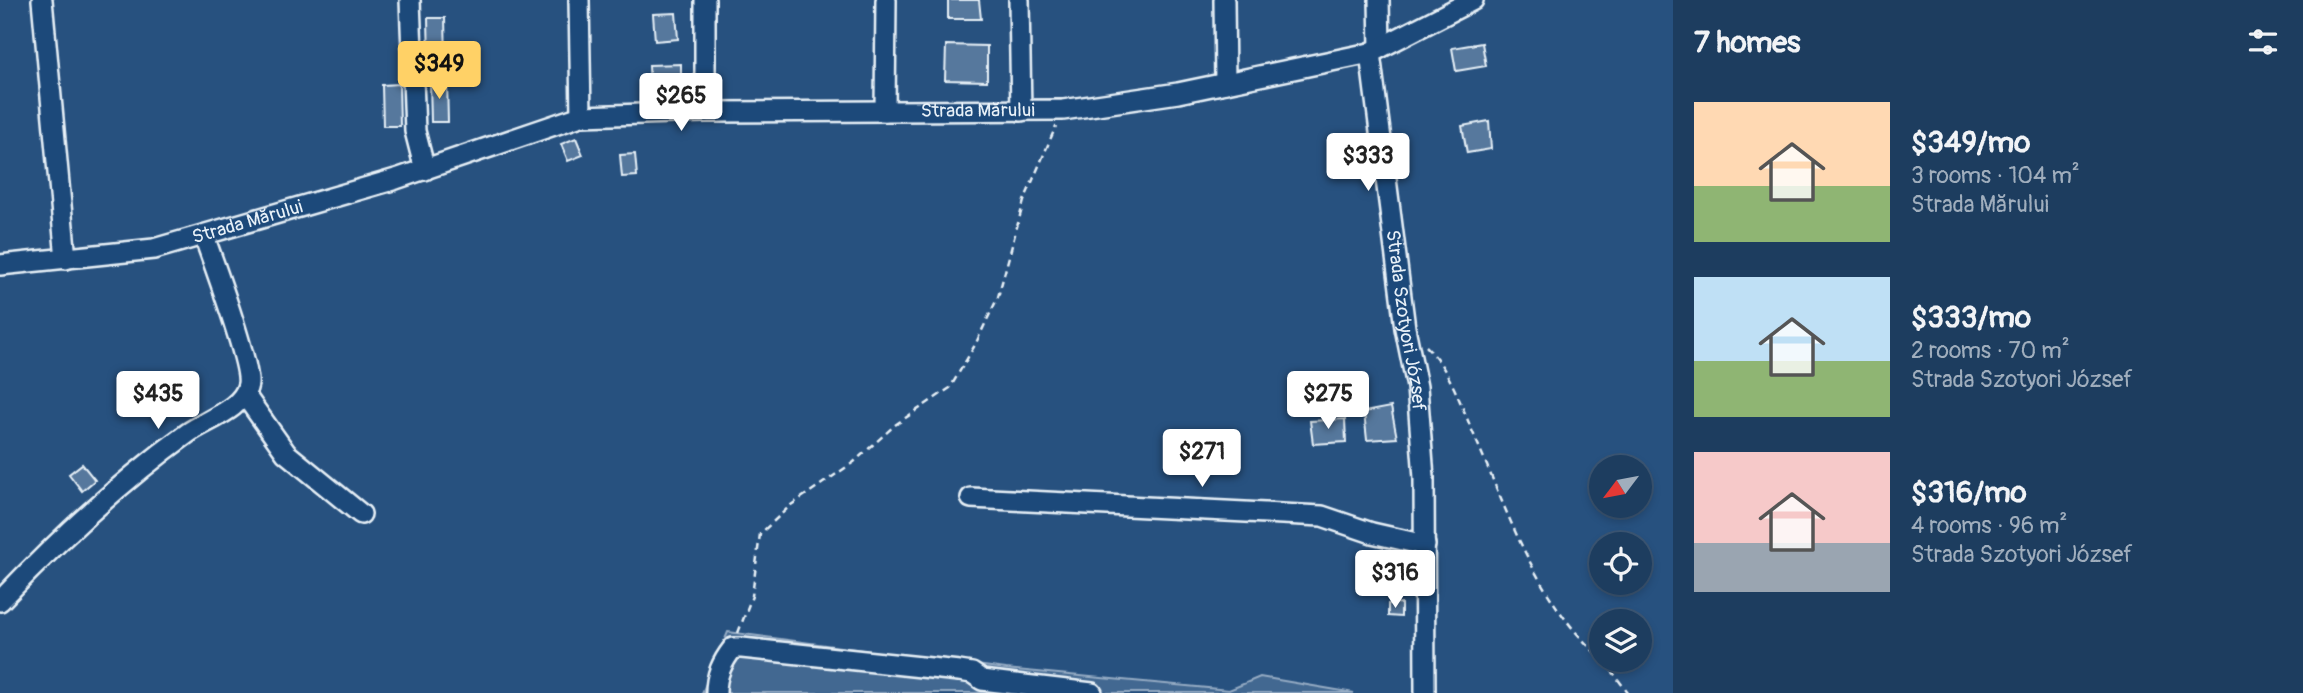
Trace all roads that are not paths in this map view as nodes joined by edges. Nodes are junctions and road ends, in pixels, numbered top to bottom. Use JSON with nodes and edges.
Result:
{"nodes":[{"id":1,"x":42,"y":0,"type":"edge"},
{"id":2,"x":410,"y":0,"type":"edge"},
{"id":3,"x":579,"y":0,"type":"edge"},
{"id":4,"x":705,"y":0,"type":"edge"},
{"id":5,"x":886,"y":0,"type":"edge"},
{"id":6,"x":1019,"y":0,"type":"edge"},
{"id":7,"x":1224,"y":0,"type":"edge"},
{"id":8,"x":1379,"y":0,"type":"edge"},
{"id":9,"x":1473,"y":0,"type":"edge"},
{"id":10,"x":1375,"y":50,"type":"junction"},
{"id":11,"x":1225,"y":83,"type":"junction"},
{"id":12,"x":885,"y":111,"type":"junction"},
{"id":13,"x":1021,"y":111,"type":"junction"},
{"id":14,"x":705,"y":112,"type":"junction"},
{"id":15,"x":581,"y":116,"type":"junction"},
{"id":16,"x":425,"y":170,"type":"junction"},
{"id":17,"x":204,"y":236,"type":"junction"},
{"id":18,"x":66,"y":259,"type":"junction"},
{"id":19,"x":0,"y":265,"type":"edge"},
{"id":20,"x":245,"y":395,"type":"junction"},
{"id":21,"x":971,"y":498,"type":"dead end"},
{"id":22,"x":361,"y":514,"type":"dead end"},
{"id":23,"x":1425,"y":545,"type":"junction"},
{"id":24,"x":0,"y":601,"type":"edge"},
{"id":25,"x":716,"y":693,"type":"edge"},
{"id":26,"x":1092,"y":693,"type":"edge"},
{"id":27,"x":1425,"y":693,"type":"edge"}],
"edges":[{"from":1,"to":18,"type":"street"},
{"from":2,"to":16,"type":"street"},
{"from":3,"to":15,"type":"street"},
{"from":4,"to":14,"type":"street"},
{"from":5,"to":12,"type":"street"},
{"from":6,"to":13,"type":"street"},
{"from":7,"to":11,"type":"street"},
{"from":8,"to":10,"type":"street","name":"Strada Szotyori József"},
{"from":9,"to":10,"type":"street","name":"Strada Mărului"},
{"from":10,"to":11,"type":"street","name":"Strada Mărului"},
{"from":10,"to":23,"type":"street","name":"Strada Szotyori József"},
{"from":11,"to":13,"type":"street","name":"Strada Mărului"},
{"from":12,"to":13,"type":"street","name":"Strada Mărului"},
{"from":12,"to":14,"type":"street","name":"Strada Mărului"},
{"from":14,"to":15,"type":"street","name":"Strada Mărului"},
{"from":15,"to":16,"type":"street","name":"Strada Mărului"},
{"from":16,"to":17,"type":"street","name":"Strada Mărului"},
{"from":17,"to":18,"type":"street","name":"Strada Mărului"},
{"from":17,"to":20,"type":"street"},
{"from":18,"to":19,"type":"street","name":"Strada Mărului"},
{"from":20,"to":22,"type":"street"},
{"from":20,"to":24,"type":"street"},
{"from":21,"to":23,"type":"street"},
{"from":23,"to":27,"type":"street","name":"Strada Szotyori József"},
{"from":25,"to":26,"type":"street"}]}
